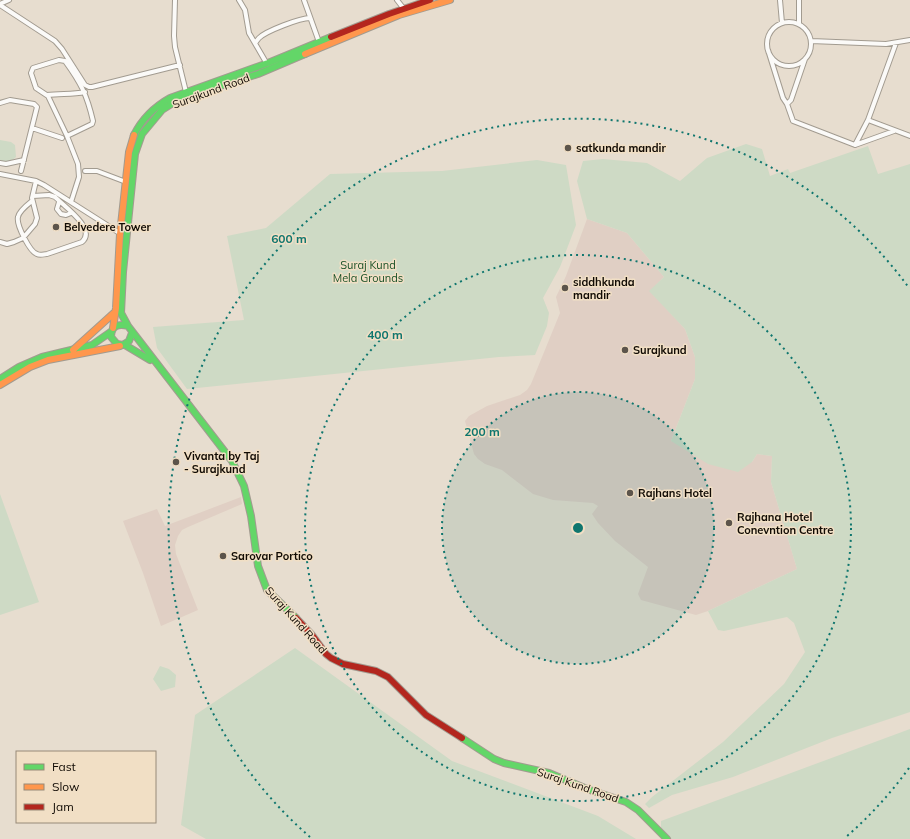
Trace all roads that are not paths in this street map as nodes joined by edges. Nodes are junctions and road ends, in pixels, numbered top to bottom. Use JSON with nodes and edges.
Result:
{"nodes":[{"id":1,"x":9,"y":0,"type":"edge"},
{"id":2,"x":175,"y":0,"type":"edge"},
{"id":3,"x":239,"y":0,"type":"edge"},
{"id":4,"x":304,"y":0,"type":"edge"},
{"id":5,"x":397,"y":0,"type":"edge"},
{"id":6,"x":430,"y":0,"type":"edge"},
{"id":7,"x":450,"y":0,"type":"edge"},
{"id":8,"x":780,"y":0,"type":"edge"},
{"id":9,"x":799,"y":0,"type":"edge"},
{"id":10,"x":0,"y":5,"type":"edge"},
{"id":11,"x":404,"y":11,"type":"junction"},
{"id":12,"x":310,"y":18,"type":"junction"},
{"id":13,"x":782,"y":23,"type":"junction"},
{"id":14,"x":800,"y":24,"type":"junction"},
{"id":15,"x":811,"y":40,"type":"junction"},
{"id":16,"x":910,"y":40,"type":"edge"},
{"id":17,"x":319,"y":42,"type":"junction"},
{"id":18,"x":255,"y":43,"type":"junction"},
{"id":19,"x":896,"y":43,"type":"junction"},
{"id":20,"x":768,"y":50,"type":"junction"},
{"id":21,"x":805,"y":59,"type":"junction"},
{"id":22,"x":267,"y":64,"type":"junction"},
{"id":23,"x":180,"y":65,"type":"junction"},
{"id":24,"x":85,"y":92,"type":"junction"},
{"id":25,"x":47,"y":94,"type":"junction"},
{"id":26,"x":186,"y":95,"type":"junction"},
{"id":27,"x":0,"y":103,"type":"edge"},
{"id":28,"x":787,"y":104,"type":"junction"},
{"id":29,"x":868,"y":120,"type":"junction"},
{"id":30,"x":32,"y":128,"type":"junction"},
{"id":31,"x":894,"y":131,"type":"junction"},
{"id":32,"x":67,"y":136,"type":"junction"},
{"id":33,"x":910,"y":136,"type":"edge"},
{"id":34,"x":62,"y":138,"type":"dead end"},
{"id":35,"x":854,"y":145,"type":"junction"},
{"id":36,"x":24,"y":160,"type":"junction"},
{"id":37,"x":1,"y":163,"type":"edge"},
{"id":38,"x":85,"y":170,"type":"dead end"},
{"id":39,"x":21,"y":171,"type":"dead end"},
{"id":40,"x":0,"y":173,"type":"edge"},
{"id":41,"x":36,"y":182,"type":"junction"},
{"id":42,"x":126,"y":182,"type":"junction"},
{"id":43,"x":33,"y":196,"type":"junction"},
{"id":44,"x":32,"y":201,"type":"junction"},
{"id":45,"x":59,"y":202,"type":"junction"},
{"id":46,"x":71,"y":202,"type":"junction"},
{"id":47,"x":71,"y":212,"type":"junction"},
{"id":48,"x":24,"y":236,"type":"junction"},
{"id":49,"x":123,"y":236,"type":"junction"},
{"id":50,"x":0,"y":242,"type":"edge"},
{"id":51,"x":115,"y":312,"type":"junction"},
{"id":52,"x":128,"y":326,"type":"junction"},
{"id":53,"x":112,"y":329,"type":"junction"},
{"id":54,"x":132,"y":333,"type":"junction"},
{"id":55,"x":123,"y":345,"type":"junction"},
{"id":56,"x":72,"y":350,"type":"junction"},
{"id":57,"x":157,"y":364,"type":"junction"},
{"id":58,"x":0,"y":379,"type":"edge"},
{"id":59,"x":0,"y":385,"type":"edge"},
{"id":60,"x":667,"y":839,"type":"edge"}],
"edges":[{"from":1,"to":10,"type":"street"},
{"from":2,"to":23,"type":"street"},
{"from":3,"to":18,"type":"street"},
{"from":4,"to":12,"type":"street"},
{"from":5,"to":11,"type":"street"},
{"from":6,"to":11,"type":"main road","name":"Surajkund Road"},
{"from":7,"to":11,"type":"main road","name":"Surajkund Road"},
{"from":8,"to":13,"type":"street"},
{"from":9,"to":14,"type":"street"},
{"from":10,"to":23,"type":"street"},
{"from":11,"to":17,"type":"main road","name":"Surajkund Road"},
{"from":11,"to":26,"type":"main road","name":"Surajkund Road"},
{"from":12,"to":17,"type":"street"},
{"from":12,"to":18,"type":"street"},
{"from":13,"to":14,"type":"street"},
{"from":13,"to":20,"type":"street"},
{"from":14,"to":15,"type":"street"},
{"from":15,"to":19,"type":"street"},
{"from":15,"to":21,"type":"street"},
{"from":16,"to":19,"type":"street"},
{"from":17,"to":22,"type":"main road","name":"Surajkund Road"},
{"from":18,"to":22,"type":"street"},
{"from":19,"to":29,"type":"street"},
{"from":20,"to":21,"type":"street"},
{"from":20,"to":28,"type":"street"},
{"from":21,"to":28,"type":"street"},
{"from":22,"to":26,"type":"main road","name":"Surajkund Road"},
{"from":23,"to":26,"type":"street"},
{"from":24,"to":25,"type":"street"},
{"from":24,"to":25,"type":"street"},
{"from":24,"to":32,"type":"street"},
{"from":25,"to":32,"type":"street"},
{"from":26,"to":42,"type":"main road","name":"Surajkund Road"},
{"from":26,"to":49,"type":"main road","name":"Surajkund Road"},
{"from":27,"to":30,"type":"street"},
{"from":28,"to":35,"type":"street"},
{"from":29,"to":31,"type":"street"},
{"from":29,"to":35,"type":"street"},
{"from":30,"to":34,"type":"street"},
{"from":30,"to":36,"type":"street"},
{"from":31,"to":33,"type":"street"},
{"from":31,"to":35,"type":"street"},
{"from":32,"to":46,"type":"street"},
{"from":36,"to":37,"type":"street"},
{"from":36,"to":39,"type":"street"},
{"from":37,"to":40,"type":"street"},
{"from":38,"to":42,"type":"street"},
{"from":40,"to":41,"type":"street"},
{"from":41,"to":43,"type":"street"},
{"from":41,"to":46,"type":"street"},
{"from":42,"to":49,"type":"main road","name":"Surajkund Road"},
{"from":43,"to":44,"type":"street"},
{"from":43,"to":45,"type":"street"},
{"from":44,"to":48,"type":"street"},
{"from":44,"to":48,"type":"street"},
{"from":45,"to":47,"type":"street"},
{"from":45,"to":47,"type":"street"},
{"from":46,"to":49,"type":"street"},
{"from":47,"to":48,"type":"street"},
{"from":48,"to":50,"type":"street"},
{"from":49,"to":51,"type":"main road","name":"Surajkund Road"},
{"from":49,"to":52,"type":"main road","name":"Surajkund Road"},
{"from":51,"to":53,"type":"main road","name":"Surajkund Road"},
{"from":51,"to":56,"type":"main road"},
{"from":52,"to":53,"type":"main road"},
{"from":52,"to":54,"type":"main road"},
{"from":53,"to":55,"type":"main road"},
{"from":53,"to":56,"type":"main road"},
{"from":54,"to":55,"type":"main road"},
{"from":54,"to":57,"type":"main road","name":"Suraj Kund Road"},
{"from":55,"to":57,"type":"main road"},
{"from":55,"to":59,"type":"main road"},
{"from":56,"to":58,"type":"main road"},
{"from":57,"to":60,"type":"main road","name":"Suraj Kund Road"}]}
